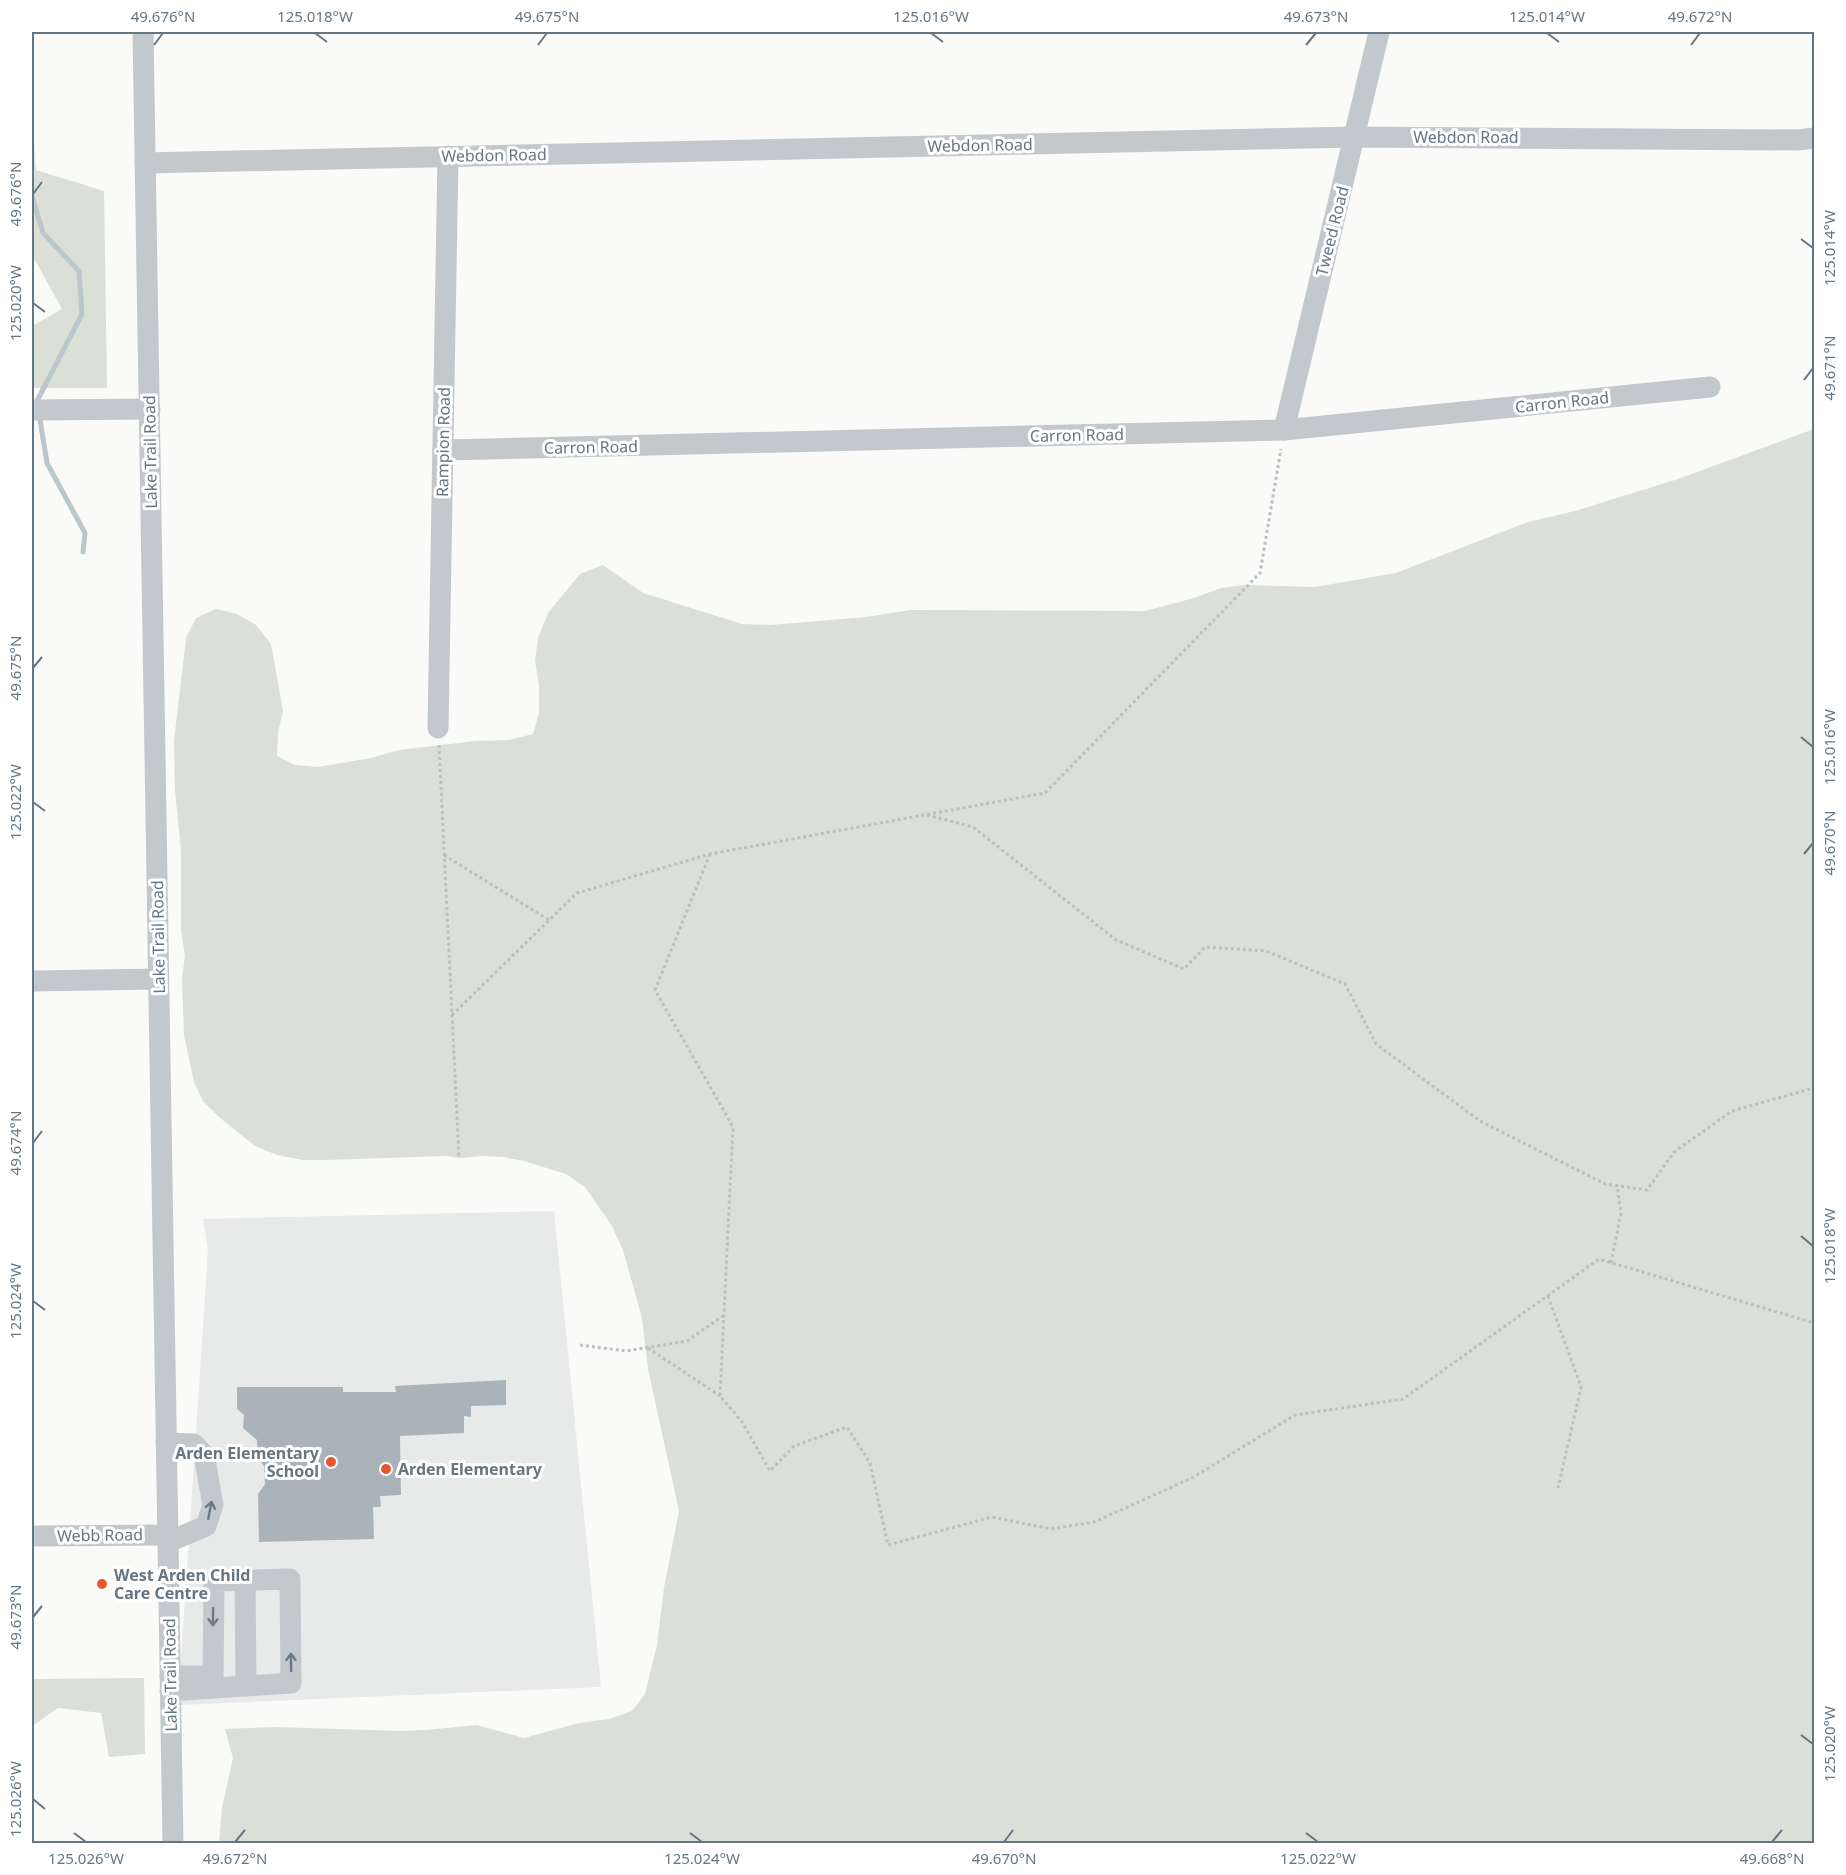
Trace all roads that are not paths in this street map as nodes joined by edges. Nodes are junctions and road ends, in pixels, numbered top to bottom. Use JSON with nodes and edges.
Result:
{"nodes":[{"id":1,"x":143,"y":32,"type":"edge"},
{"id":2,"x":1379,"y":32,"type":"edge"},
{"id":3,"x":1355,"y":137,"type":"junction"},
{"id":4,"x":1815,"y":138,"type":"edge"},
{"id":5,"x":448,"y":156,"type":"junction"},
{"id":6,"x":145,"y":163,"type":"junction"},
{"id":7,"x":1710,"y":387,"type":"dead end"},
{"id":8,"x":150,"y":409,"type":"junction"},
{"id":9,"x":32,"y":410,"type":"edge"},
{"id":10,"x":1284,"y":430,"type":"junction"},
{"id":11,"x":443,"y":450,"type":"junction"},
{"id":12,"x":438,"y":728,"type":"road end"},
{"id":13,"x":159,"y":979,"type":"junction"},
{"id":14,"x":32,"y":981,"type":"edge"},
{"id":15,"x":166,"y":1443,"type":"junction"},
{"id":16,"x":32,"y":1536,"type":"edge"},
{"id":17,"x":168,"y":1538,"type":"junction"},
{"id":18,"x":245,"y":1580,"type":"junction"},
{"id":19,"x":170,"y":1684,"type":"junction"},
{"id":20,"x":246,"y":1686,"type":"junction"},
{"id":21,"x":173,"y":1844,"type":"edge"}],
"edges":[{"from":1,"to":6,"type":"street","name":"Lake Trail Road"},
{"from":2,"to":3,"type":"street","name":"Tweed Road"},
{"from":3,"to":4,"type":"street","name":"Webdon Road"},
{"from":3,"to":5,"type":"street","name":"Webdon Road"},
{"from":3,"to":10,"type":"street","name":"Tweed Road"},
{"from":5,"to":6,"type":"street","name":"Webdon Road"},
{"from":5,"to":11,"type":"street","name":"Rampion Road"},
{"from":6,"to":8,"type":"street","name":"Lake Trail Road"},
{"from":7,"to":10,"type":"street","name":"Carron Road"},
{"from":8,"to":9,"type":"street"},
{"from":8,"to":13,"type":"street","name":"Lake Trail Road"},
{"from":10,"to":11,"type":"street","name":"Carron Road"},
{"from":11,"to":12,"type":"street","name":"Rampion Road"},
{"from":13,"to":14,"type":"street"},
{"from":13,"to":15,"type":"street","name":"Lake Trail Road"},
{"from":15,"to":17,"type":"street","name":"Lake Trail Road"},
{"from":17,"to":15,"type":"street","one_way":true},
{"from":16,"to":17,"type":"street","name":"Webb Road"},
{"from":17,"to":19,"type":"street","name":"Lake Trail Road"},
{"from":18,"to":19,"type":"street","one_way":true},
{"from":18,"to":20,"type":"street"},
{"from":20,"to":18,"type":"street","one_way":true},
{"from":19,"to":20,"type":"street"},
{"from":19,"to":21,"type":"street","name":"Lake Trail Road"}]}
